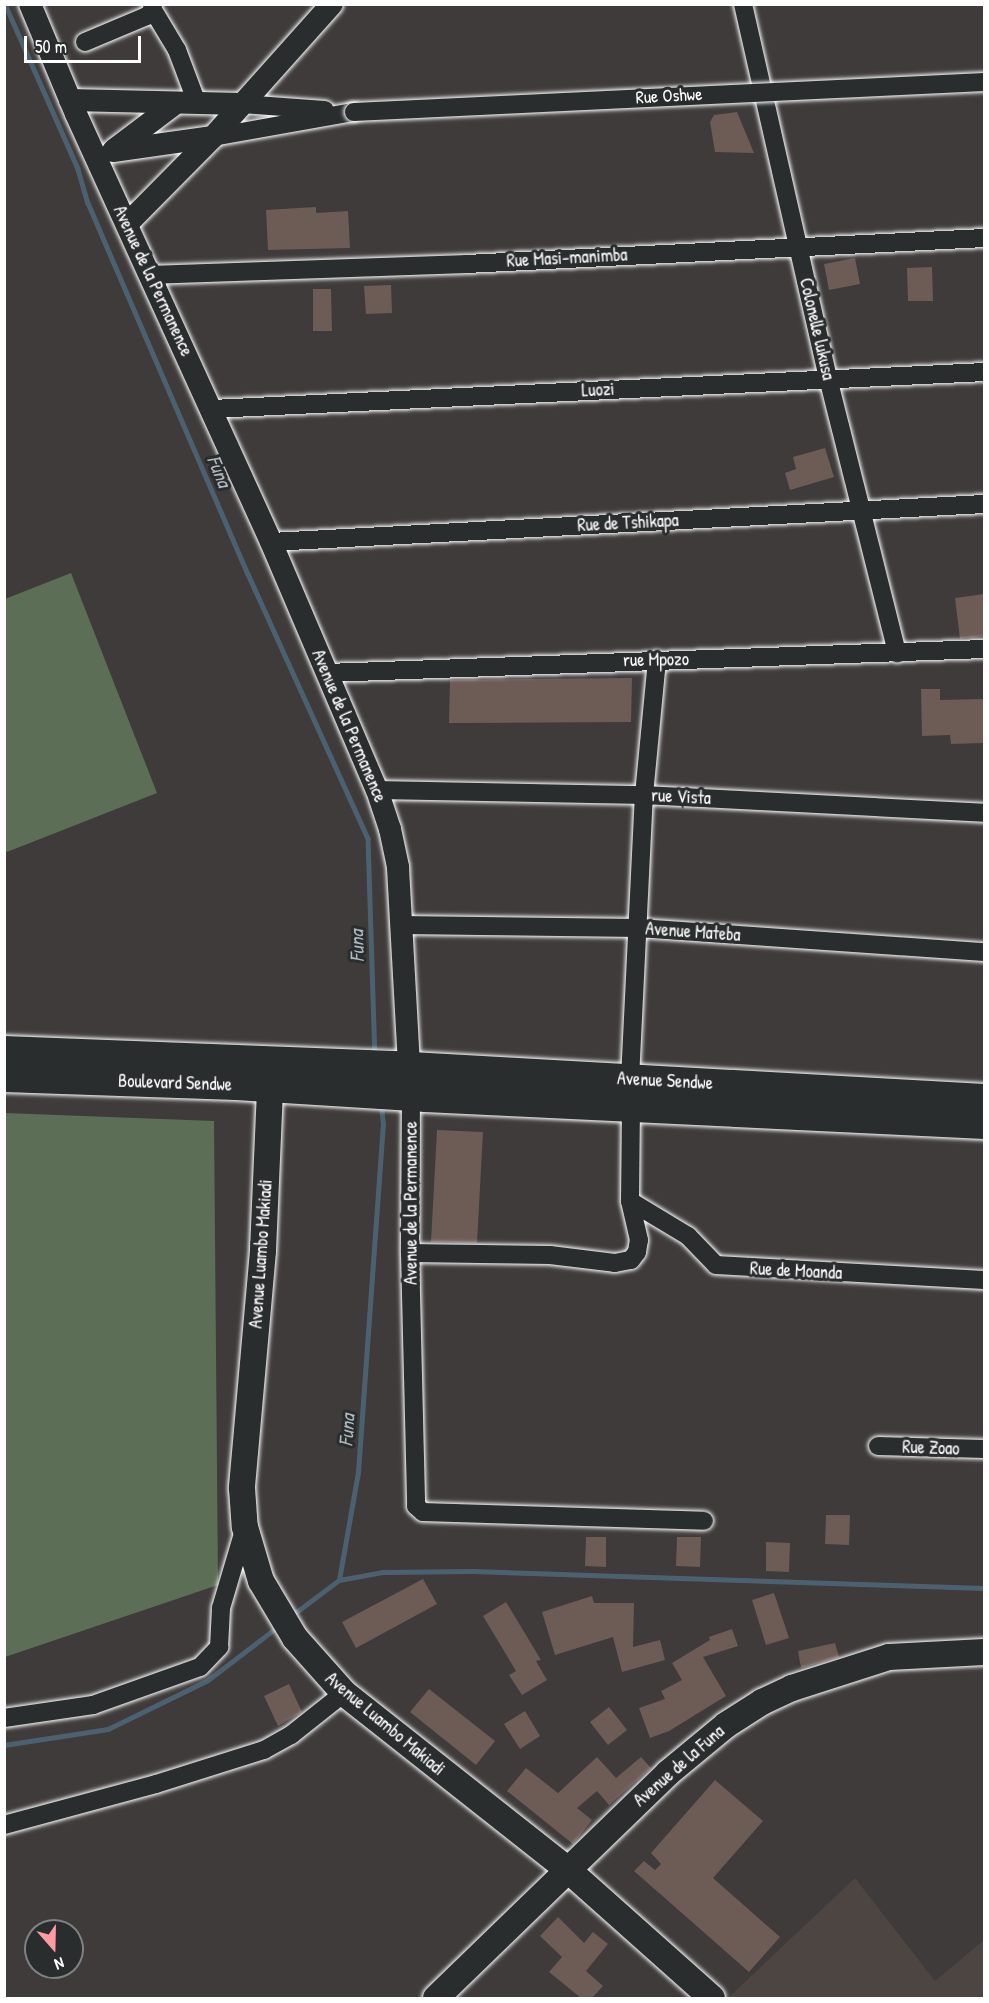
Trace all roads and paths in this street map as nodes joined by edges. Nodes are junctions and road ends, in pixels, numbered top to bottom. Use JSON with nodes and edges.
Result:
{"nodes":[{"id":1,"x":30,"y":4,"type":"edge"},
{"id":2,"x":332,"y":4,"type":"edge"},
{"id":3,"x":743,"y":4,"type":"edge"},
{"id":4,"x":152,"y":7,"type":"edge"},
{"id":5,"x":85,"y":42,"type":"dead end"},
{"id":6,"x":984,"y":82,"type":"edge"},
{"id":7,"x":763,"y":91,"type":"junction"},
{"id":8,"x":70,"y":100,"type":"junction"},
{"id":9,"x":186,"y":103,"type":"junction"},
{"id":10,"x":242,"y":104,"type":"junction"},
{"id":11,"x":354,"y":112,"type":"junction"},
{"id":12,"x":213,"y":137,"type":"junction"},
{"id":13,"x":105,"y":155,"type":"junction"},
{"id":14,"x":127,"y":224,"type":"junction"},
{"id":15,"x":984,"y":238,"type":"edge"},
{"id":16,"x":798,"y":246,"type":"junction"},
{"id":17,"x":150,"y":275,"type":"junction"},
{"id":18,"x":984,"y":372,"type":"edge"},
{"id":19,"x":828,"y":378,"type":"junction"},
{"id":20,"x":212,"y":409,"type":"junction"},
{"id":21,"x":984,"y":504,"type":"edge"},
{"id":22,"x":863,"y":511,"type":"junction"},
{"id":23,"x":271,"y":542,"type":"junction"},
{"id":24,"x":984,"y":649,"type":"edge"},
{"id":25,"x":897,"y":653,"type":"junction"},
{"id":26,"x":657,"y":660,"type":"junction"},
{"id":27,"x":327,"y":673,"type":"junction"},
{"id":28,"x":377,"y":790,"type":"junction"},
{"id":29,"x":645,"y":795,"type":"junction"},
{"id":30,"x":984,"y":813,"type":"edge"},
{"id":31,"x":401,"y":926,"type":"junction"},
{"id":32,"x":639,"y":928,"type":"junction"},
{"id":33,"x":984,"y":952,"type":"edge"},
{"id":34,"x":4,"y":1051,"type":"edge"},
{"id":35,"x":271,"y":1074,"type":"junction"},
{"id":36,"x":4,"y":1077,"type":"edge"},
{"id":37,"x":346,"y":1078,"type":"joint"},
{"id":38,"x":401,"y":1081,"type":"junction"},
{"id":39,"x":631,"y":1093,"type":"junction"},
{"id":40,"x":984,"y":1099,"type":"edge"},
{"id":41,"x":984,"y":1124,"type":"edge"},
{"id":42,"x":630,"y":1201,"type":"junction"},
{"id":43,"x":410,"y":1253,"type":"junction"},
{"id":44,"x":984,"y":1280,"type":"edge"},
{"id":45,"x":878,"y":1446,"type":"dead end"},
{"id":46,"x":984,"y":1449,"type":"edge"},
{"id":47,"x":704,"y":1521,"type":"dead end"},
{"id":48,"x":244,"y":1527,"type":"junction"},
{"id":49,"x":984,"y":1652,"type":"edge"},
{"id":50,"x":344,"y":1693,"type":"junction"},
{"id":51,"x":4,"y":1718,"type":"edge"},
{"id":52,"x":4,"y":1826,"type":"edge"},
{"id":53,"x":567,"y":1869,"type":"junction"},
{"id":54,"x":436,"y":1998,"type":"edge"},
{"id":55,"x":712,"y":1998,"type":"edge"}],
"edges":[{"from":1,"to":8,"type":"street","name":"Avenue de la Permanence"},
{"from":2,"to":10,"type":"street"},
{"from":3,"to":7,"type":"street","name":"Colonelle lukusa"},
{"from":4,"to":5,"type":"street"},
{"from":4,"to":9,"type":"street"},
{"from":6,"to":7,"type":"street","name":"Rue Oshwe","bridge":true},
{"from":7,"to":11,"type":"street","name":"Rue Oshwe","bridge":true},
{"from":7,"to":16,"type":"street","name":"Colonelle lukusa"},
{"from":8,"to":9,"type":"street"},
{"from":8,"to":13,"type":"street","name":"Avenue de la Permanence"},
{"from":9,"to":10,"type":"street"},
{"from":9,"to":13,"type":"street"},
{"from":10,"to":11,"type":"street"},
{"from":10,"to":12,"type":"street"},
{"from":11,"to":12,"type":"street"},
{"from":12,"to":13,"type":"street"},
{"from":12,"to":14,"type":"street"},
{"from":13,"to":14,"type":"street","name":"Avenue de la Permanence"},
{"from":14,"to":17,"type":"street","name":"Avenue de la Permanence"},
{"from":15,"to":16,"type":"street","name":"Rue Masi-manimba"},
{"from":16,"to":17,"type":"street","name":"Rue Masi-manimba"},
{"from":16,"to":19,"type":"street","name":"Colonelle lukusa"},
{"from":17,"to":20,"type":"street","name":"Avenue de la Permanence"},
{"from":18,"to":19,"type":"street","name":"Luozi"},
{"from":19,"to":20,"type":"street","name":"Luozi"},
{"from":19,"to":22,"type":"street","name":"Colonelle lukusa"},
{"from":20,"to":23,"type":"street","name":"Avenue de la Permanence"},
{"from":21,"to":22,"type":"street","name":"Rue de Tshikapa"},
{"from":22,"to":23,"type":"street","name":"Rue de Tshikapa"},
{"from":22,"to":25,"type":"street","name":"Colonelle lukusa"},
{"from":23,"to":27,"type":"street","name":"Avenue de la Permanence"},
{"from":24,"to":25,"type":"street","name":"rue Mpozo"},
{"from":25,"to":26,"type":"street","name":"rue Mpozo"},
{"from":26,"to":27,"type":"street","name":"rue Mpozo"},
{"from":26,"to":29,"type":"street"},
{"from":27,"to":28,"type":"street","name":"Avenue de la Permanence"},
{"from":28,"to":29,"type":"street","name":"rue Vista"},
{"from":28,"to":31,"type":"street","name":"Avenue de la Permanence"},
{"from":29,"to":30,"type":"street","name":"rue Vista"},
{"from":29,"to":32,"type":"street"},
{"from":31,"to":32,"type":"street","name":"Avenue Mateba"},
{"from":31,"to":38,"type":"street","name":"Avenue de la Permanence"},
{"from":32,"to":33,"type":"street","name":"Avenue Mateba"},
{"from":32,"to":39,"type":"street"},
{"from":34,"to":35,"type":"highway","name":"Boulevard Sendwe"},
{"from":35,"to":36,"type":"highway","name":"Boulevard Sendwe"},
{"from":35,"to":37,"type":"highway","name":"Boulevard Sendwe"},
{"from":35,"to":48,"type":"main road","name":"Avenue Luambo Makiadi"},
{"from":37,"to":38,"type":"highway","name":"Avenue Sendwe"},
{"from":38,"to":39,"type":"highway","name":"Avenue Sendwe"},
{"from":38,"to":43,"type":"street","name":"Avenue de la Permanence"},
{"from":39,"to":40,"type":"highway","name":"Avenue Sendwe"},
{"from":39,"to":41,"type":"highway","name":"Avenue Sendwe"},
{"from":39,"to":42,"type":"street"},
{"from":42,"to":43,"type":"street"},
{"from":42,"to":44,"type":"street","name":"Rue de Moanda"},
{"from":43,"to":47,"type":"street","name":"Avenue de la Permanence"},
{"from":45,"to":46,"type":"street","name":"Rue Zoao"},
{"from":48,"to":50,"type":"main road","name":"Avenue Luambo Makiadi"},
{"from":48,"to":51,"type":"street"},
{"from":49,"to":53,"type":"main road","name":"Avenue de la Funa"},
{"from":50,"to":52,"type":"street"},
{"from":50,"to":53,"type":"main road","name":"Avenue Luambo Makiadi"},
{"from":53,"to":54,"type":"main road","name":"Avenue de la Funa"},
{"from":53,"to":55,"type":"main road","name":"Avenue Luambo Makiadi"}]}
